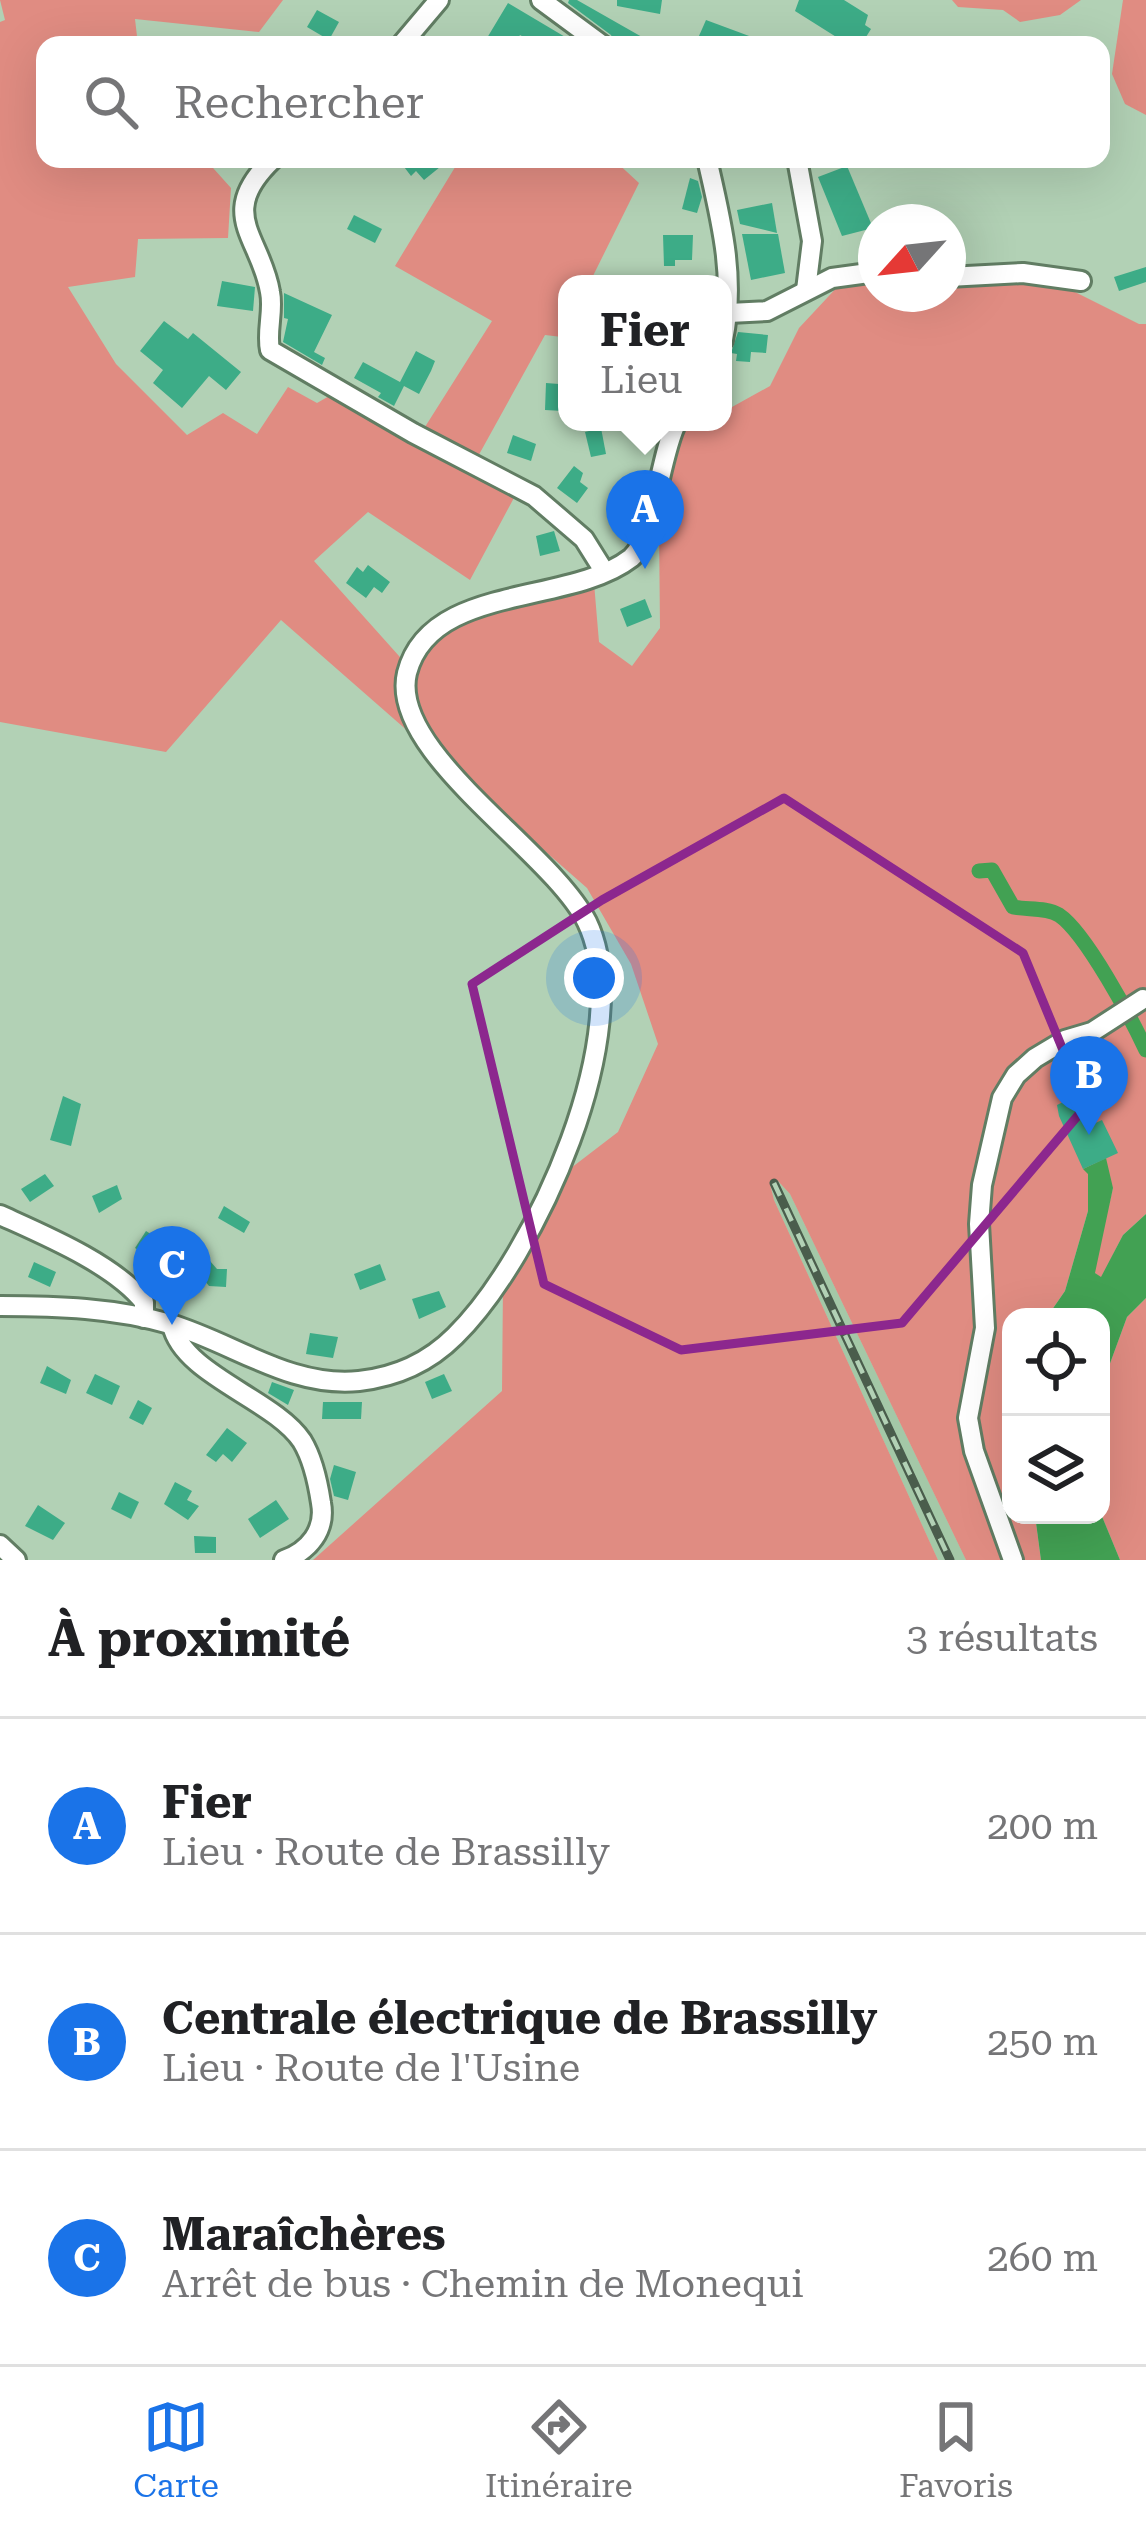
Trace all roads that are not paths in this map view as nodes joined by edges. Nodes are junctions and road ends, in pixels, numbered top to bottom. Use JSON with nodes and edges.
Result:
{"nodes":[{"id":1,"x":439,"y":0,"type":"edge"},
{"id":2,"x":541,"y":0,"type":"edge"},
{"id":3,"x":409,"y":36,"type":"edge"},
{"id":4,"x":590,"y":36,"type":"edge"},
{"id":5,"x":265,"y":168,"type":"edge"},
{"id":6,"x":708,"y":168,"type":"edge"},
{"id":7,"x":799,"y":168,"type":"edge"},
{"id":8,"x":858,"y":273,"type":"edge"},
{"id":9,"x":729,"y":275,"type":"edge"},
{"id":10,"x":966,"y":276,"type":"edge"},
{"id":11,"x":1081,"y":281,"type":"dead end"},
{"id":12,"x":806,"y":290,"type":"junction"},
{"id":13,"x":732,"y":313,"type":"edge"},
{"id":14,"x":674,"y":431,"type":"edge"},
{"id":15,"x":604,"y":571,"type":"junction"},
{"id":16,"x":1133,"y":1008,"type":"edge"},
{"id":17,"x":0,"y":1215,"type":"edge"},
{"id":18,"x":0,"y":1306,"type":"edge"},
{"id":19,"x":144,"y":1318,"type":"junction"},
{"id":20,"x":172,"y":1325,"type":"junction"},
{"id":21,"x":0,"y":1545,"type":"edge"},
{"id":22,"x":16,"y":1560,"type":"edge"},
{"id":23,"x":284,"y":1560,"type":"edge"},
{"id":24,"x":1013,"y":1560,"type":"edge"}],
"edges":[{"from":1,"to":3,"type":"street"},
{"from":2,"to":4,"type":"street"},
{"from":5,"to":15,"type":"street"},
{"from":6,"to":9,"type":"street"},
{"from":7,"to":12,"type":"street"},
{"from":8,"to":12,"type":"street"},
{"from":10,"to":11,"type":"street"},
{"from":12,"to":13,"type":"street"},
{"from":14,"to":15,"type":"street"},
{"from":15,"to":20,"type":"street"},
{"from":16,"to":24,"type":"street"},
{"from":17,"to":19,"type":"street"},
{"from":18,"to":19,"type":"street"},
{"from":19,"to":20,"type":"street"},
{"from":20,"to":23,"type":"street"},
{"from":21,"to":22,"type":"street"}]}
